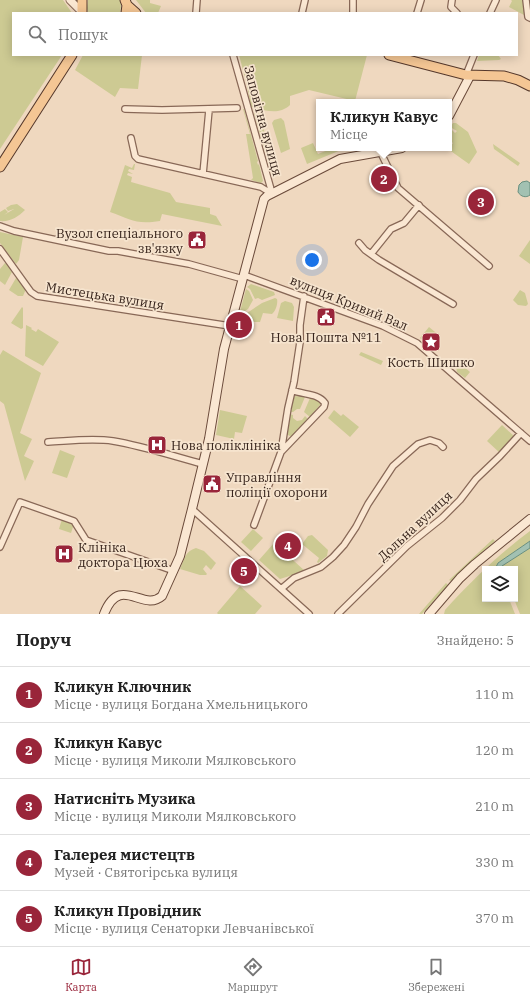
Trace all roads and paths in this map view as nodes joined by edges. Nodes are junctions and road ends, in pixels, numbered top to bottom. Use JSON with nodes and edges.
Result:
{"nodes":[{"id":1,"x":70,"y":0,"type":"edge"},
{"id":2,"x":82,"y":0,"type":"edge"},
{"id":3,"x":196,"y":0,"type":"edge"},
{"id":4,"x":305,"y":0,"type":"edge"},
{"id":5,"x":353,"y":0,"type":"edge"},
{"id":6,"x":421,"y":0,"type":"edge"},
{"id":7,"x":452,"y":0,"type":"edge"},
{"id":8,"x":496,"y":0,"type":"edge"},
{"id":9,"x":526,"y":0,"type":"edge"},
{"id":10,"x":126,"y":6,"type":"edge"},
{"id":11,"x":81,"y":12,"type":"edge"},
{"id":12,"x":82,"y":12,"type":"edge"},
{"id":13,"x":135,"y":12,"type":"edge"},
{"id":14,"x":196,"y":12,"type":"edge"},
{"id":15,"x":302,"y":12,"type":"edge"},
{"id":16,"x":353,"y":12,"type":"edge"},
{"id":17,"x":417,"y":12,"type":"edge"},
{"id":18,"x":456,"y":12,"type":"edge"},
{"id":19,"x":490,"y":12,"type":"edge"},
{"id":20,"x":530,"y":18,"type":"edge"},
{"id":21,"x":71,"y":56,"type":"edge"},
{"id":22,"x":233,"y":56,"type":"edge"},
{"id":23,"x":474,"y":56,"type":"edge"},
{"id":24,"x":404,"y":57,"type":"edge"},
{"id":25,"x":468,"y":76,"type":"junction"},
{"id":26,"x":530,"y":86,"type":"edge"},
{"id":27,"x":237,"y":108,"type":"dead end"},
{"id":28,"x":125,"y":109,"type":"dead end"},
{"id":29,"x":209,"y":110,"type":"junction"},
{"id":30,"x":452,"y":110,"type":"edge"},
{"id":31,"x":131,"y":138,"type":"dead end"},
{"id":32,"x":380,"y":151,"type":"joint"},
{"id":33,"x":0,"y":167,"type":"edge"},
{"id":34,"x":203,"y":174,"type":"junction"},
{"id":35,"x":272,"y":194,"type":"junction"},
{"id":36,"x":419,"y":205,"type":"junction"},
{"id":37,"x":0,"y":226,"type":"edge"},
{"id":38,"x":359,"y":243,"type":"dead end"},
{"id":39,"x":0,"y":250,"type":"edge"},
{"id":40,"x":371,"y":254,"type":"junction"},
{"id":41,"x":489,"y":266,"type":"dead end"},
{"id":42,"x":243,"y":277,"type":"junction"},
{"id":43,"x":304,"y":296,"type":"junction"},
{"id":44,"x":453,"y":304,"type":"dead end"},
{"id":45,"x":230,"y":326,"type":"junction"},
{"id":46,"x":292,"y":390,"type":"junction"},
{"id":47,"x":521,"y":433,"type":"junction"},
{"id":48,"x":530,"y":441,"type":"edge"},
{"id":49,"x":48,"y":442,"type":"dead end"},
{"id":50,"x":444,"y":447,"type":"dead end"},
{"id":51,"x":281,"y":452,"type":"junction"},
{"id":52,"x":203,"y":464,"type":"junction"},
{"id":53,"x":192,"y":509,"type":"junction"},
{"id":54,"x":530,"y":519,"type":"edge"},
{"id":55,"x":254,"y":525,"type":"dead end"},
{"id":56,"x":0,"y":547,"type":"edge"},
{"id":57,"x":174,"y":571,"type":"junction"},
{"id":58,"x":280,"y":589,"type":"junction"},
{"id":59,"x":104,"y":614,"type":"edge"},
{"id":60,"x":309,"y":614,"type":"edge"},
{"id":61,"x":338,"y":614,"type":"edge"},
{"id":62,"x":429,"y":614,"type":"edge"}],
"edges":[{"from":1,"to":11,"type":"street"},
{"from":2,"to":12,"type":"main road"},
{"from":3,"to":14,"type":"street"},
{"from":4,"to":15,"type":"street"},
{"from":5,"to":16,"type":"street"},
{"from":6,"to":17,"type":"street"},
{"from":7,"to":18,"type":"street"},
{"from":8,"to":19,"type":"street"},
{"from":9,"to":20,"type":"street"},
{"from":10,"to":13,"type":"main road"},
{"from":21,"to":33,"type":"main road"},
{"from":22,"to":35,"type":"street","name":"Заповітна вулиця"},
{"from":23,"to":25,"type":"street"},
{"from":24,"to":25,"type":"main road"},
{"from":25,"to":26,"type":"main road"},
{"from":25,"to":30,"type":"main road"},
{"from":27,"to":29,"type":"street","name":"Заповітна вулиця"},
{"from":28,"to":29,"type":"street","name":"Заповітна вулиця"},
{"from":29,"to":34,"type":"street"},
{"from":31,"to":34,"type":"street"},
{"from":32,"to":35,"type":"main road"},
{"from":32,"to":36,"type":"street"},
{"from":34,"to":35,"type":"street"},
{"from":35,"to":42,"type":"main road"},
{"from":36,"to":40,"type":"street"},
{"from":36,"to":41,"type":"street"},
{"from":37,"to":42,"type":"street","name":"вулиця Кривий Вал"},
{"from":38,"to":40,"type":"street"},
{"from":39,"to":45,"type":"street","name":"Мистецька вулиця"},
{"from":40,"to":44,"type":"street"},
{"from":42,"to":43,"type":"street","name":"вулиця Кривий Вал"},
{"from":42,"to":45,"type":"main road"},
{"from":43,"to":46,"type":"street"},
{"from":43,"to":47,"type":"street","name":"вулиця Кривий Вал"},
{"from":45,"to":52,"type":"main road"},
{"from":46,"to":51,"type":"street"},
{"from":46,"to":51,"type":"street"},
{"from":47,"to":48,"type":"street","name":"вулиця Кривий Вал"},
{"from":47,"to":61,"type":"street","name":"Дольна вулиця"},
{"from":49,"to":52,"type":"street"},
{"from":50,"to":58,"type":"street"},
{"from":51,"to":55,"type":"street"},
{"from":52,"to":53,"type":"main road"},
{"from":53,"to":57,"type":"main road"},
{"from":53,"to":58,"type":"street"},
{"from":54,"to":62,"type":"main road"},
{"from":56,"to":57,"type":"street"},
{"from":57,"to":59,"type":"main road"},
{"from":58,"to":60,"type":"street"}]}
